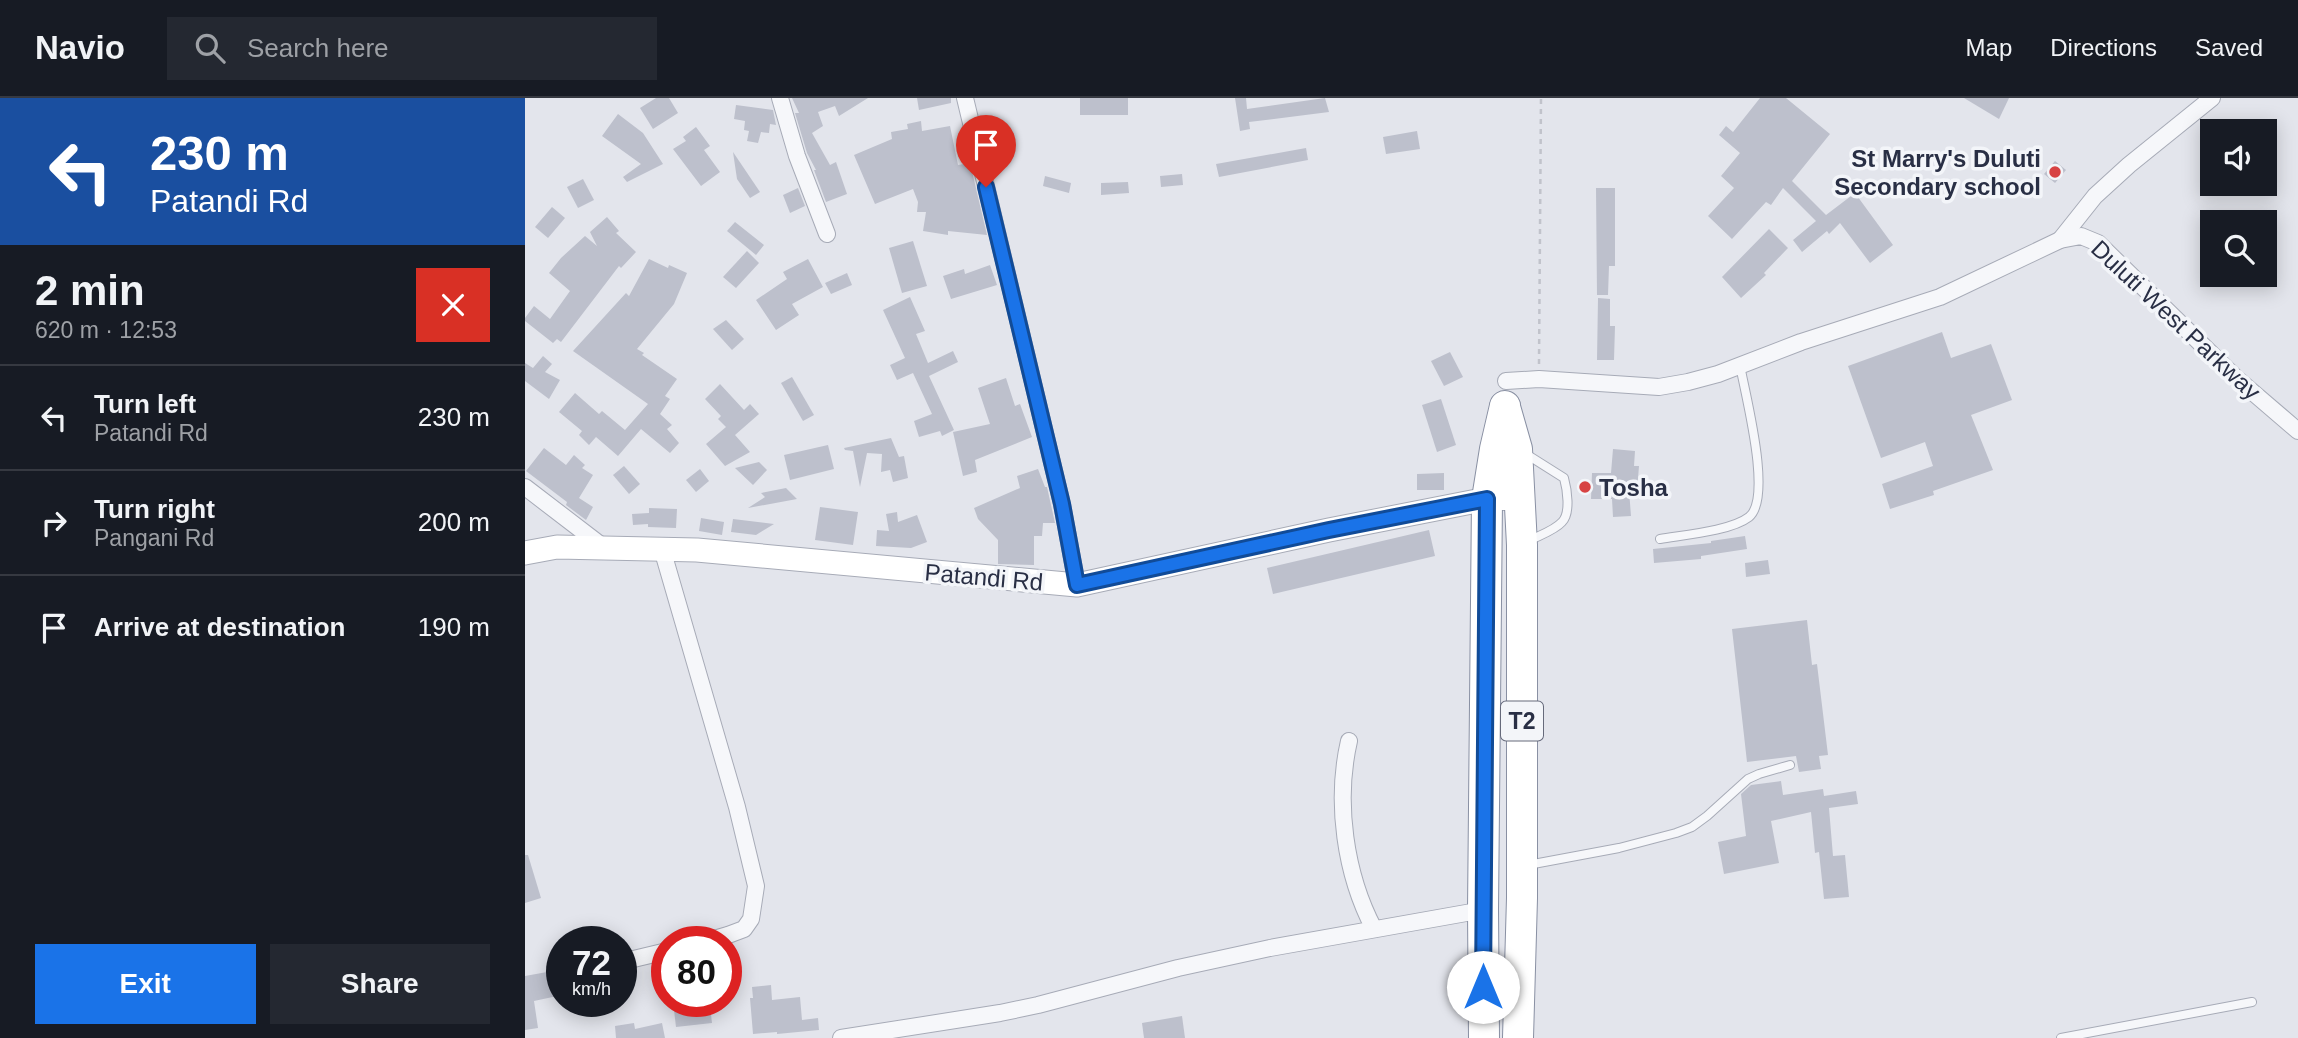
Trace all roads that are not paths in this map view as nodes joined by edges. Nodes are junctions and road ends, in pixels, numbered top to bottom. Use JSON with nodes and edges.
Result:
{"nodes":[{"id":1,"x":780,"y":98,"type":"edge"},
{"id":2,"x":965,"y":98,"type":"edge"},
{"id":3,"x":2212,"y":98,"type":"edge"},
{"id":4,"x":827,"y":234,"type":"dead end"},
{"id":5,"x":2053,"y":243,"type":"junction"},
{"id":6,"x":1740,"y":365,"type":"junction"},
{"id":7,"x":1506,"y":381,"type":"dead end"},
{"id":8,"x":2298,"y":431,"type":"edge"},
{"id":9,"x":1517,"y":449,"type":"junction"},
{"id":10,"x":525,"y":487,"type":"edge"},
{"id":11,"x":1520,"y":498,"type":"junction"},
{"id":12,"x":1487,"y":499,"type":"junction"},
{"id":13,"x":1660,"y":539,"type":"dead end"},
{"id":14,"x":1522,"y":545,"type":"junction"},
{"id":15,"x":602,"y":546,"type":"junction"},
{"id":16,"x":663,"y":549,"type":"junction"},
{"id":17,"x":525,"y":553,"type":"edge"},
{"id":18,"x":1077,"y":585,"type":"junction"},
{"id":19,"x":1349,"y":741,"type":"dead end"},
{"id":20,"x":1790,"y":765,"type":"dead end"},
{"id":21,"x":1522,"y":866,"type":"junction"},
{"id":22,"x":1483,"y":910,"type":"junction"},
{"id":23,"x":1374,"y":929,"type":"junction"},
{"id":24,"x":742,"y":930,"type":"edge"},
{"id":25,"x":2252,"y":1002,"type":"dead end"},
{"id":26,"x":841,"y":1038,"type":"edge"},
{"id":27,"x":1484,"y":1038,"type":"edge"},
{"id":28,"x":1518,"y":1038,"type":"edge"},
{"id":29,"x":2061,"y":1038,"type":"edge"}],
"edges":[{"from":1,"to":4,"type":"street"},
{"from":2,"to":18,"type":"street"},
{"from":3,"to":5,"type":"street"},
{"from":5,"to":6,"type":"street"},
{"from":5,"to":8,"type":"street","name":"Duluti West Parkway"},
{"from":6,"to":7,"type":"street"},
{"from":6,"to":13,"type":"lane"},
{"from":9,"to":11,"type":"highway","number":"T2"},
{"from":9,"to":12,"type":"highway","number":"T2"},
{"from":9,"to":14,"type":"lane"},
{"from":10,"to":15,"type":"street"},
{"from":11,"to":12,"type":"street","name":"Patandi Rd"},
{"from":11,"to":14,"type":"highway","number":"T2"},
{"from":12,"to":18,"type":"street","name":"Patandi Rd"},
{"from":12,"to":22,"type":"highway","number":"T2"},
{"from":14,"to":21,"type":"highway","number":"T2"},
{"from":15,"to":16,"type":"street","name":"Patandi Rd"},
{"from":15,"to":17,"type":"street","name":"Patandi Rd"},
{"from":16,"to":18,"type":"street","name":"Patandi Rd"},
{"from":16,"to":24,"type":"street"},
{"from":19,"to":23,"type":"street"},
{"from":20,"to":21,"type":"lane"},
{"from":21,"to":28,"type":"highway","number":"T2"},
{"from":22,"to":23,"type":"street"},
{"from":22,"to":27,"type":"highway","number":"T2"},
{"from":23,"to":26,"type":"street"},
{"from":25,"to":29,"type":"lane"}]}
